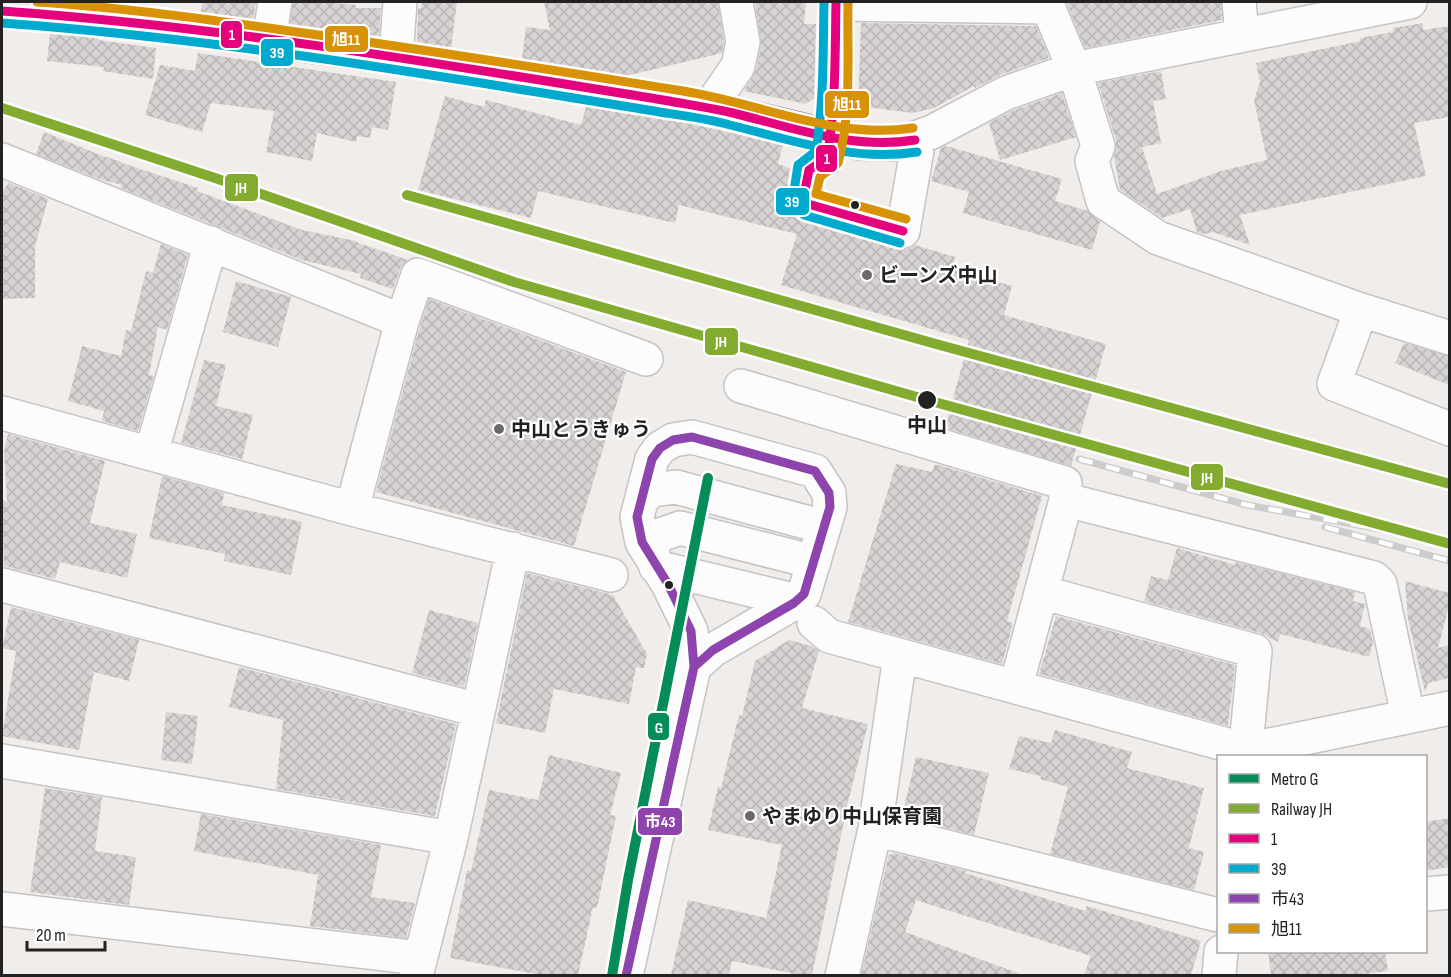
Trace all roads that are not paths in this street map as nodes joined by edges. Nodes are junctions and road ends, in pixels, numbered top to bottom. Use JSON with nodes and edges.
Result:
{"nodes":[{"id":1,"x":275,"y":2,"type":"edge"},
{"id":2,"x":400,"y":2,"type":"edge"},
{"id":3,"x":736,"y":2,"type":"edge"},
{"id":4,"x":836,"y":2,"type":"edge"},
{"id":5,"x":1239,"y":2,"type":"edge"},
{"id":6,"x":1410,"y":2,"type":"edge"},
{"id":7,"x":1046,"y":4,"type":"edge"},
{"id":8,"x":2,"y":11,"type":"edge"},
{"id":9,"x":1242,"y":34,"type":"junction"},
{"id":10,"x":269,"y":40,"type":"junction"},
{"id":11,"x":396,"y":58,"type":"junction"},
{"id":12,"x":1074,"y":69,"type":"junction"},
{"id":13,"x":709,"y":108,"type":"junction"},
{"id":14,"x":829,"y":148,"type":"junction"},
{"id":15,"x":914,"y":153,"type":"junction"},
{"id":16,"x":2,"y":160,"type":"edge"},
{"id":17,"x":211,"y":243,"type":"junction"},
{"id":18,"x":1361,"y":310,"type":"junction"},
{"id":19,"x":402,"y":321,"type":"junction"},
{"id":20,"x":1449,"y":338,"type":"edge"},
{"id":21,"x":646,"y":359,"type":"dead end"},
{"id":22,"x":741,"y":386,"type":"dead end"},
{"id":23,"x":2,"y":413,"type":"edge"},
{"id":24,"x":1449,"y":429,"type":"edge"},
{"id":25,"x":151,"y":454,"type":"junction"},
{"id":26,"x":642,"y":499,"type":"junction"},
{"id":27,"x":1066,"y":500,"type":"junction"},
{"id":28,"x":352,"y":509,"type":"junction"},
{"id":29,"x":824,"y":527,"type":"junction"},
{"id":30,"x":522,"y":552,"type":"junction"},
{"id":31,"x":814,"y":562,"type":"junction"},
{"id":32,"x":656,"y":567,"type":"junction"},
{"id":33,"x":611,"y":575,"type":"dead end"},
{"id":34,"x":2,"y":585,"type":"edge"},
{"id":35,"x":1041,"y":592,"type":"junction"},
{"id":36,"x":806,"y":612,"type":"junction"},
{"id":37,"x":900,"y":656,"type":"junction"},
{"id":38,"x":694,"y":668,"type":"junction"},
{"id":39,"x":1016,"y":686,"type":"junction"},
{"id":40,"x":1449,"y":708,"type":"edge"},
{"id":41,"x":478,"y":710,"type":"junction"},
{"id":42,"x":1408,"y":716,"type":"junction"},
{"id":43,"x":1245,"y":753,"type":"edge"},
{"id":44,"x":2,"y":761,"type":"edge"},
{"id":45,"x":875,"y":829,"type":"junction"},
{"id":46,"x":451,"y":837,"type":"junction"},
{"id":47,"x":1449,"y":892,"type":"edge"},
{"id":48,"x":1427,"y":894,"type":"edge"},
{"id":49,"x":2,"y":909,"type":"edge"},
{"id":50,"x":1217,"y":915,"type":"edge"},
{"id":51,"x":1221,"y":953,"type":"edge"},
{"id":52,"x":418,"y":967,"type":"edge"},
{"id":53,"x":626,"y":975,"type":"edge"},
{"id":54,"x":842,"y":975,"type":"edge"},
{"id":55,"x":1219,"y":975,"type":"edge"}],
"edges":[{"from":1,"to":10,"type":"street"},
{"from":2,"to":11,"type":"street"},
{"from":3,"to":13,"type":"street"},
{"from":4,"to":7,"type":"street"},
{"from":4,"to":14,"type":"street"},
{"from":5,"to":9,"type":"street"},
{"from":6,"to":9,"type":"street"},
{"from":7,"to":12,"type":"street"},
{"from":8,"to":10,"type":"main road"},
{"from":9,"to":12,"type":"street"},
{"from":10,"to":11,"type":"main road"},
{"from":11,"to":13,"type":"main road"},
{"from":12,"to":15,"type":"street"},
{"from":12,"to":18,"type":"street"},
{"from":13,"to":14,"type":"main road"},
{"from":14,"to":15,"type":"street"},
{"from":14,"to":15,"type":"street"},
{"from":16,"to":17,"type":"street"},
{"from":17,"to":19,"type":"street"},
{"from":17,"to":25,"type":"street"},
{"from":18,"to":20,"type":"street"},
{"from":18,"to":24,"type":"street"},
{"from":19,"to":21,"type":"street"},
{"from":19,"to":28,"type":"street"},
{"from":22,"to":27,"type":"street"},
{"from":23,"to":25,"type":"street"},
{"from":25,"to":28,"type":"street"},
{"from":26,"to":29,"type":"street"},
{"from":26,"to":29,"type":"street"},
{"from":26,"to":32,"type":"street"},
{"from":27,"to":35,"type":"street"},
{"from":27,"to":42,"type":"street"},
{"from":28,"to":30,"type":"street"},
{"from":29,"to":31,"type":"street"},
{"from":30,"to":33,"type":"street"},
{"from":30,"to":41,"type":"street"},
{"from":31,"to":32,"type":"street"},
{"from":31,"to":36,"type":"street"},
{"from":32,"to":36,"type":"street"},
{"from":32,"to":38,"type":"street"},
{"from":34,"to":41,"type":"street"},
{"from":35,"to":39,"type":"street"},
{"from":35,"to":43,"type":"street"},
{"from":36,"to":37,"type":"street"},
{"from":36,"to":38,"type":"street"},
{"from":37,"to":39,"type":"street"},
{"from":37,"to":45,"type":"street"},
{"from":38,"to":53,"type":"street"},
{"from":39,"to":43,"type":"street"},
{"from":40,"to":42,"type":"street"},
{"from":41,"to":46,"type":"street"},
{"from":42,"to":43,"type":"street"},
{"from":44,"to":46,"type":"street"},
{"from":45,"to":50,"type":"street"},
{"from":45,"to":54,"type":"street"},
{"from":46,"to":52,"type":"street"},
{"from":47,"to":48,"type":"street"},
{"from":49,"to":52,"type":"street"},
{"from":51,"to":55,"type":"street"}]}
